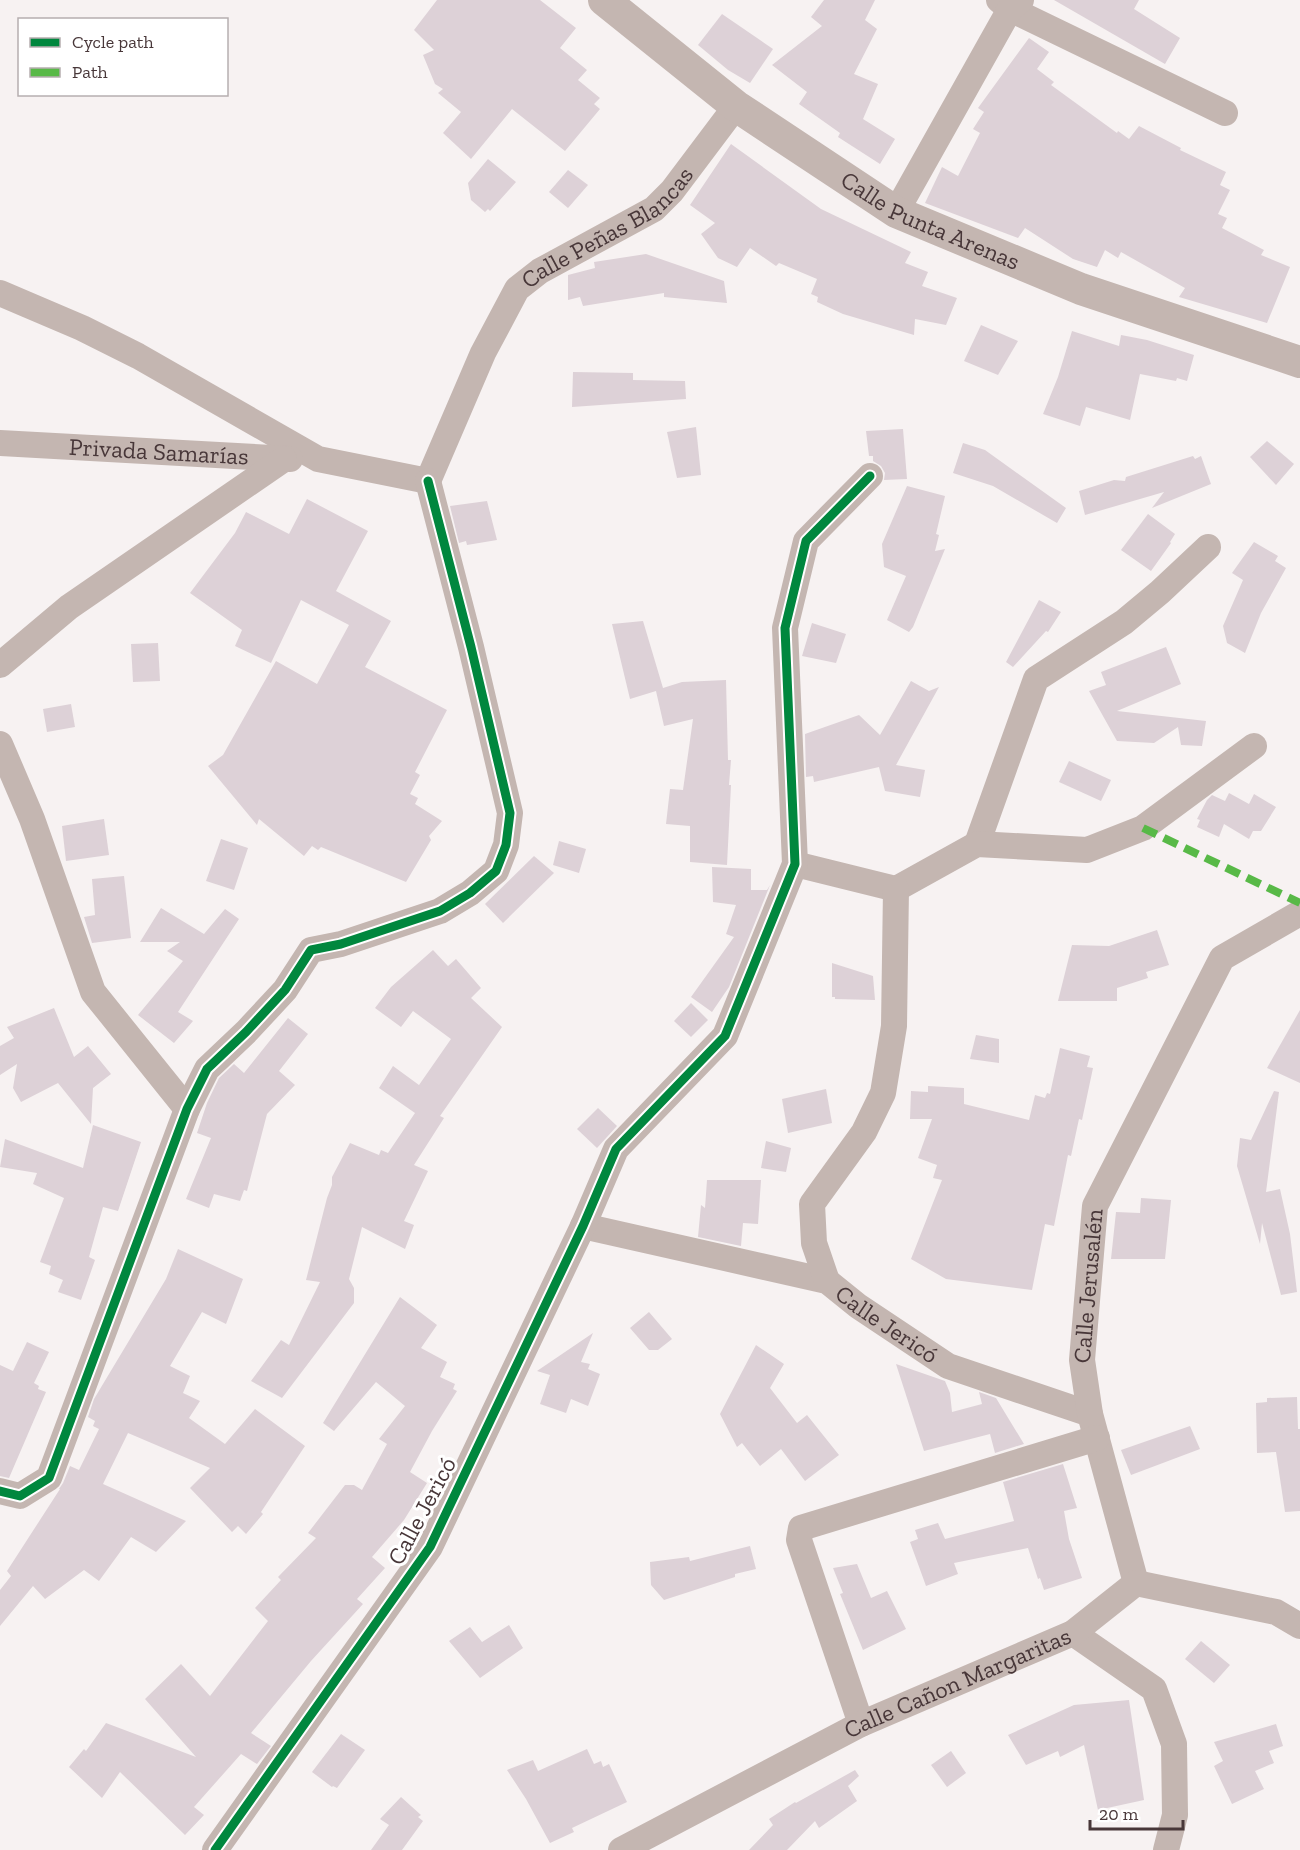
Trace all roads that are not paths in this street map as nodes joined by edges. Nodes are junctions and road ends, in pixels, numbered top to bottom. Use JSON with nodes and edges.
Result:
{"nodes":[{"id":1,"x":603,"y":0,"type":"edge"},
{"id":2,"x":1010,"y":3,"type":"edge"},
{"id":3,"x":736,"y":106,"type":"junction"},
{"id":4,"x":1225,"y":113,"type":"dead end"},
{"id":5,"x":896,"y":212,"type":"junction"},
{"id":6,"x":0,"y":293,"type":"edge"},
{"id":7,"x":1300,"y":362,"type":"edge"},
{"id":8,"x":0,"y":443,"type":"edge"},
{"id":9,"x":284,"y":459,"type":"junction"},
{"id":10,"x":318,"y":459,"type":"junction"},
{"id":11,"x":870,"y":476,"type":"dead end"},
{"id":12,"x":428,"y":481,"type":"junction"},
{"id":13,"x":1208,"y":547,"type":"dead end"},
{"id":14,"x":0,"y":665,"type":"edge"},
{"id":15,"x":0,"y":744,"type":"edge"},
{"id":16,"x":1254,"y":746,"type":"dead end"},
{"id":17,"x":977,"y":844,"type":"junction"},
{"id":18,"x":795,"y":864,"type":"junction"},
{"id":19,"x":896,"y":889,"type":"junction"},
{"id":20,"x":1300,"y":913,"type":"edge"},
{"id":21,"x":187,"y":1109,"type":"junction"},
{"id":22,"x":583,"y":1226,"type":"junction"},
{"id":23,"x":827,"y":1281,"type":"junction"},
{"id":24,"x":1094,"y":1426,"type":"junction"},
{"id":25,"x":0,"y":1491,"type":"edge"},
{"id":26,"x":1136,"y":1583,"type":"junction"},
{"id":27,"x":1300,"y":1626,"type":"edge"},
{"id":28,"x":1073,"y":1633,"type":"junction"},
{"id":29,"x":861,"y":1724,"type":"junction"},
{"id":30,"x":215,"y":1850,"type":"edge"},
{"id":31,"x":621,"y":1850,"type":"edge"},
{"id":32,"x":1166,"y":1850,"type":"edge"}],
"edges":[{"from":1,"to":3,"type":"street","name":"Calle Punta Arenas"},
{"from":2,"to":4,"type":"street"},
{"from":2,"to":5,"type":"street"},
{"from":3,"to":5,"type":"street","name":"Calle Punta Arenas"},
{"from":3,"to":12,"type":"street","name":"Calle Peñas Blancas"},
{"from":5,"to":7,"type":"street","name":"Calle Punta Arenas"},
{"from":6,"to":10,"type":"street"},
{"from":8,"to":9,"type":"street","name":"Privada Samarías"},
{"from":9,"to":10,"type":"street","name":"Privada Samarías"},
{"from":9,"to":14,"type":"street"},
{"from":10,"to":12,"type":"street"},
{"from":11,"to":18,"type":"street"},
{"from":12,"to":21,"type":"street"},
{"from":13,"to":17,"type":"street"},
{"from":15,"to":21,"type":"street"},
{"from":16,"to":17,"type":"street"},
{"from":17,"to":19,"type":"street"},
{"from":18,"to":19,"type":"street"},
{"from":18,"to":22,"type":"street"},
{"from":19,"to":23,"type":"street"},
{"from":20,"to":24,"type":"street","name":"Calle Jerusalén"},
{"from":21,"to":25,"type":"street"},
{"from":22,"to":23,"type":"street","name":"Calle Jericó"},
{"from":22,"to":30,"type":"street","name":"Calle Jericó"},
{"from":23,"to":24,"type":"street","name":"Calle Jericó"},
{"from":24,"to":26,"type":"street","name":"Calle Jerusalén"},
{"from":24,"to":29,"type":"street"},
{"from":26,"to":27,"type":"street"},
{"from":26,"to":28,"type":"street","name":"Calle Cañon Margaritas"},
{"from":28,"to":29,"type":"street","name":"Calle Cañon Margaritas"},
{"from":28,"to":32,"type":"street"},
{"from":29,"to":31,"type":"street","name":"Calle Cañon Margaritas"}]}
